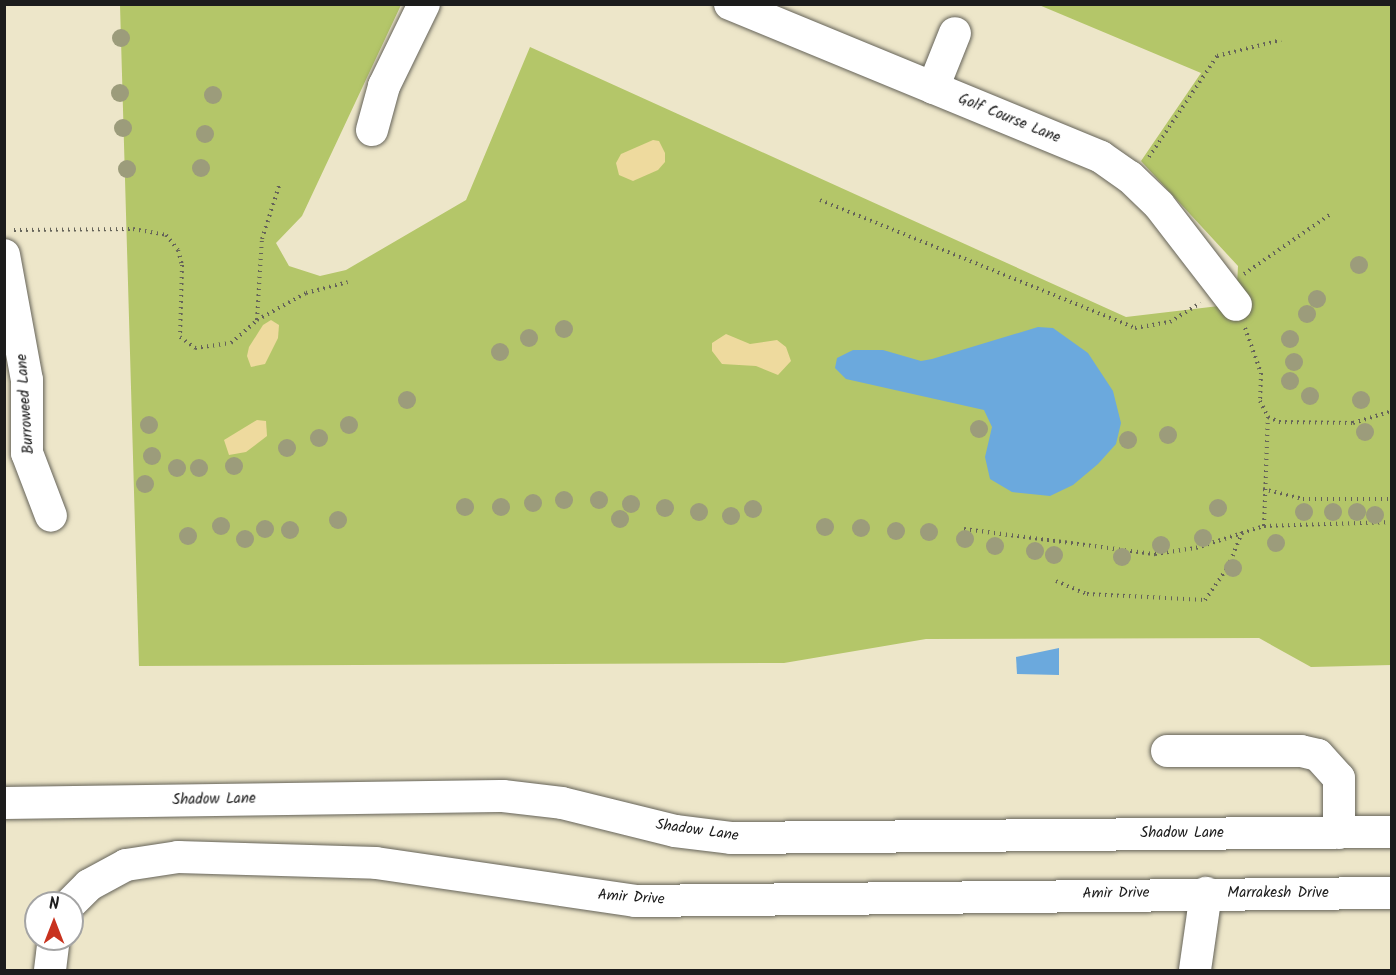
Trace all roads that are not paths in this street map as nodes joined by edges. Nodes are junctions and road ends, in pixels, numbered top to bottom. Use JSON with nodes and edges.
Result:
{"nodes":[{"id":1,"x":424,"y":4,"type":"edge"},
{"id":2,"x":730,"y":4,"type":"edge"},
{"id":3,"x":955,"y":33,"type":"dead end"},
{"id":4,"x":933,"y":88,"type":"junction"},
{"id":5,"x":372,"y":130,"type":"dead end"},
{"id":6,"x":4,"y":255,"type":"edge"},
{"id":7,"x":1230,"y":296,"type":"road end"},
{"id":8,"x":10,"y":321,"type":"edge"},
{"id":9,"x":51,"y":516,"type":"dead end"},
{"id":10,"x":1167,"y":751,"type":"dead end"},
{"id":11,"x":4,"y":802,"type":"edge"},
{"id":12,"x":1392,"y":832,"type":"edge"},
{"id":13,"x":1338,"y":833,"type":"junction"},
{"id":14,"x":83,"y":891,"type":"edge"},
{"id":15,"x":1392,"y":892,"type":"edge"},
{"id":16,"x":1206,"y":893,"type":"junction"},
{"id":17,"x":52,"y":951,"type":"edge"},
{"id":18,"x":50,"y":970,"type":"edge"},
{"id":19,"x":1195,"y":970,"type":"edge"}],
"edges":[{"from":1,"to":5,"type":"street"},
{"from":2,"to":4,"type":"street","name":"Golf Course Lane"},
{"from":3,"to":4,"type":"street"},
{"from":4,"to":7,"type":"street","name":"Golf Course Lane"},
{"from":6,"to":8,"type":"street","name":"Burroweed Lane"},
{"from":8,"to":9,"type":"street","name":"Burroweed Lane"},
{"from":10,"to":13,"type":"street"},
{"from":11,"to":13,"type":"street","name":"Shadow Lane"},
{"from":12,"to":13,"type":"street","name":"Shadow Lane"},
{"from":14,"to":16,"type":"street","name":"Amir Drive"},
{"from":15,"to":16,"type":"street","name":"Marrakesh Drive"},
{"from":16,"to":19,"type":"street","name":"Marrakesh Drive"},
{"from":17,"to":18,"type":"street"}]}
